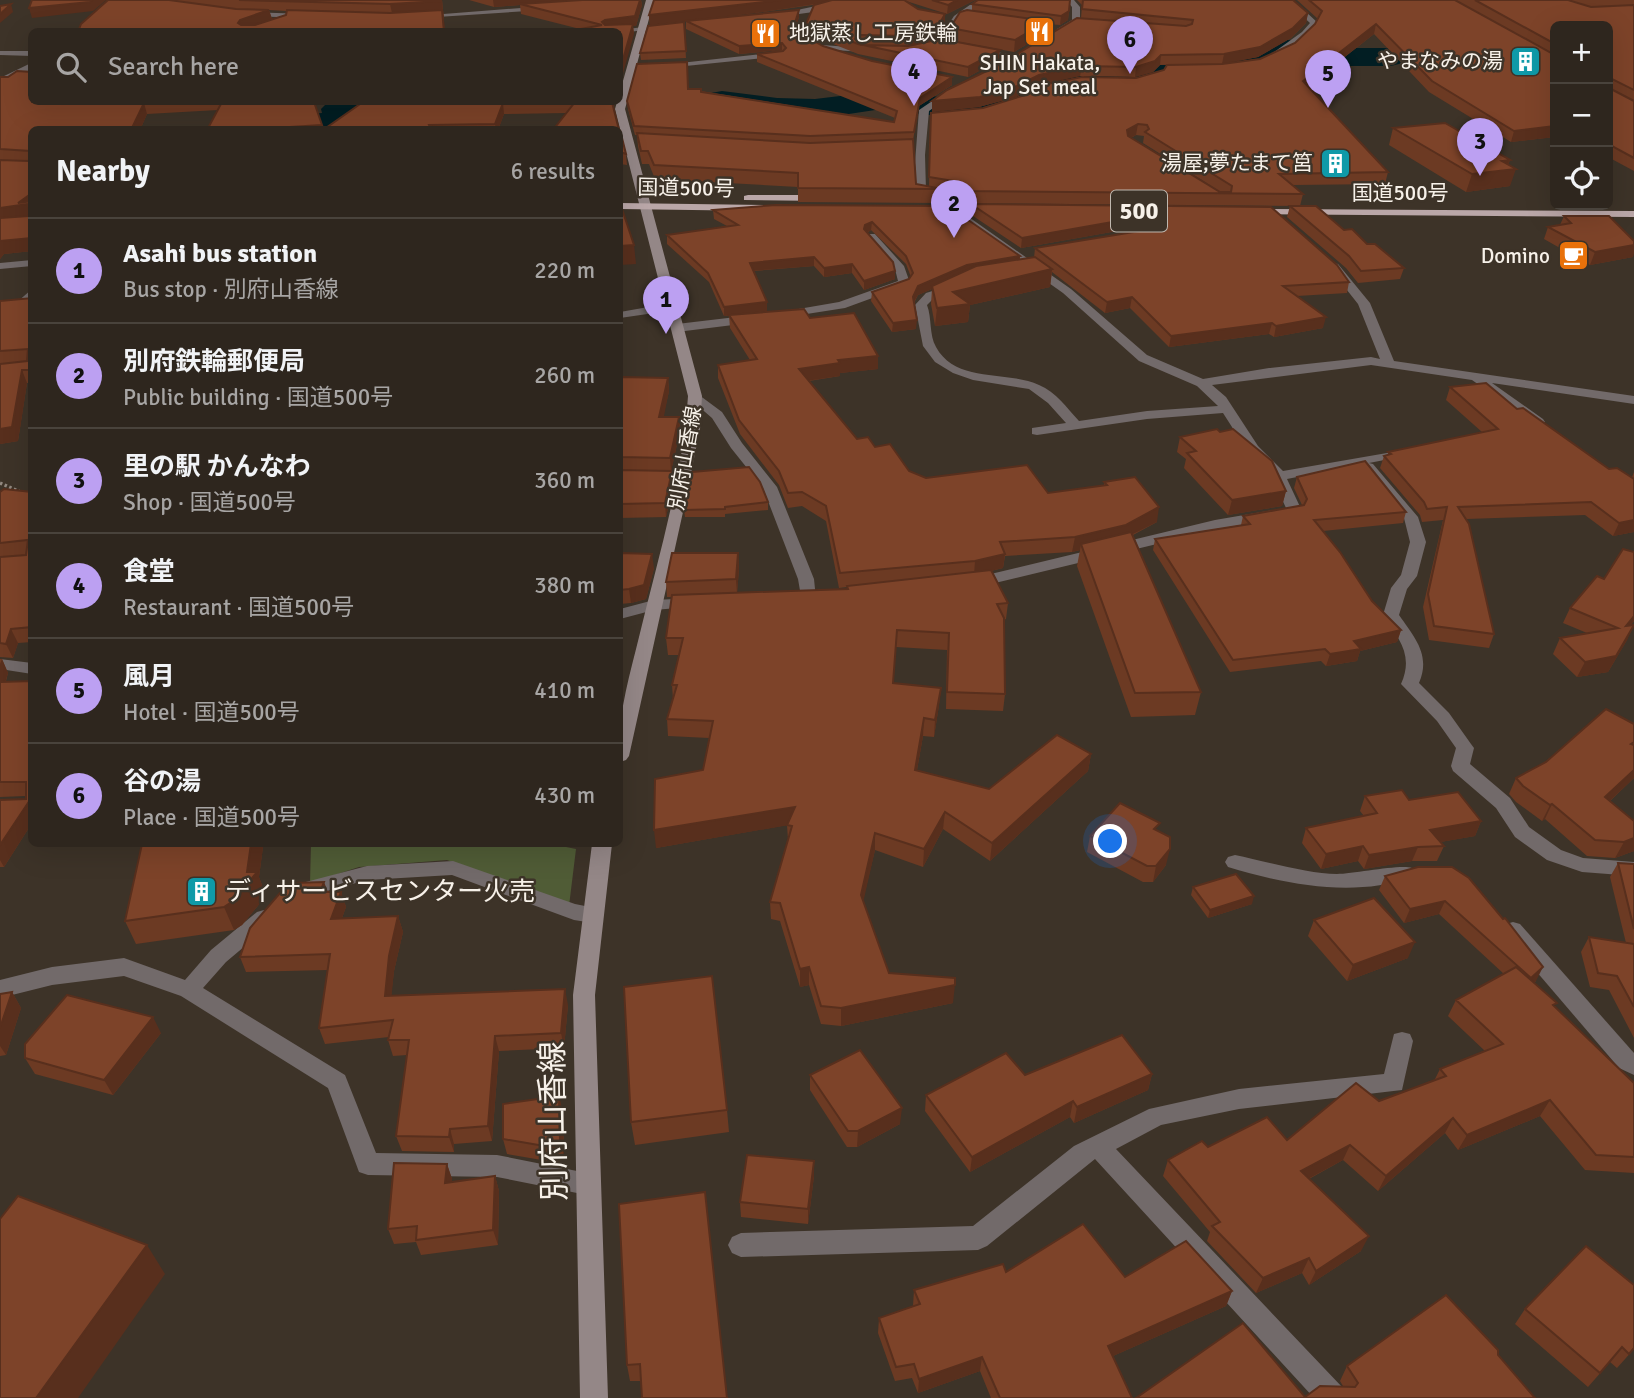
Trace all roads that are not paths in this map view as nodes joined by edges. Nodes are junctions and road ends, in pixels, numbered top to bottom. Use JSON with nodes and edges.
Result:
{"nodes":[{"id":1,"x":853,"y":0,"type":"edge"},
{"id":2,"x":983,"y":0,"type":"edge"},
{"id":3,"x":1070,"y":0,"type":"edge"},
{"id":4,"x":1289,"y":0,"type":"edge"},
{"id":5,"x":645,"y":2,"type":"edge"},
{"id":6,"x":554,"y":7,"type":"edge"},
{"id":7,"x":809,"y":10,"type":"junction"},
{"id":8,"x":239,"y":14,"type":"edge"},
{"id":9,"x":301,"y":15,"type":"junction"},
{"id":10,"x":773,"y":15,"type":"edge"},
{"id":11,"x":312,"y":16,"type":"edge"},
{"id":12,"x":415,"y":17,"type":"edge"},
{"id":13,"x":966,"y":18,"type":"edge"},
{"id":14,"x":940,"y":19,"type":"edge"},
{"id":15,"x":804,"y":20,"type":"edge"},
{"id":16,"x":955,"y":21,"type":"junction"},
{"id":17,"x":275,"y":23,"type":"edge"},
{"id":18,"x":1074,"y":23,"type":"junction"},
{"id":19,"x":1084,"y":23,"type":"edge"},
{"id":20,"x":668,"y":25,"type":"edge"},
{"id":21,"x":642,"y":27,"type":"junction"},
{"id":22,"x":623,"y":30,"type":"edge"},
{"id":23,"x":1054,"y":32,"type":"edge"},
{"id":24,"x":940,"y":44,"type":"junction"},
{"id":25,"x":951,"y":46,"type":"edge"},
{"id":26,"x":916,"y":50,"type":"edge"},
{"id":27,"x":970,"y":50,"type":"edge"},
{"id":28,"x":877,"y":51,"type":"edge"},
{"id":29,"x":0,"y":52,"type":"edge"},
{"id":30,"x":1025,"y":52,"type":"edge"},
{"id":31,"x":28,"y":54,"type":"edge"},
{"id":32,"x":780,"y":54,"type":"edge"},
{"id":33,"x":1014,"y":58,"type":"junction"},
{"id":34,"x":868,"y":61,"type":"edge"},
{"id":35,"x":1259,"y":64,"type":"edge"},
{"id":36,"x":657,"y":65,"type":"edge"},
{"id":37,"x":999,"y":67,"type":"edge"},
{"id":38,"x":28,"y":68,"type":"edge"},
{"id":39,"x":0,"y":81,"type":"edge"},
{"id":40,"x":959,"y":88,"type":"edge"},
{"id":41,"x":623,"y":101,"type":"edge"},
{"id":42,"x":622,"y":105,"type":"edge"},
{"id":43,"x":908,"y":146,"type":"edge"},
{"id":44,"x":921,"y":146,"type":"junction"},
{"id":45,"x":623,"y":197,"type":"edge"},
{"id":46,"x":842,"y":198,"type":"edge"},
{"id":47,"x":643,"y":202,"type":"junction"},
{"id":48,"x":1550,"y":202,"type":"edge"},
{"id":49,"x":1613,"y":202,"type":"edge"},
{"id":50,"x":1634,"y":203,"type":"edge"},
{"id":51,"x":910,"y":204,"type":"edge"},
{"id":52,"x":951,"y":204,"type":"junction"},
{"id":53,"x":1005,"y":204,"type":"edge"},
{"id":54,"x":623,"y":205,"type":"edge"},
{"id":55,"x":826,"y":209,"type":"edge"},
{"id":56,"x":1274,"y":212,"type":"junction"},
{"id":57,"x":1634,"y":214,"type":"edge"},
{"id":58,"x":1286,"y":223,"type":"edge"},
{"id":59,"x":872,"y":236,"type":"edge"},
{"id":60,"x":1322,"y":255,"type":"edge"},
{"id":61,"x":28,"y":263,"type":"edge"},
{"id":62,"x":0,"y":266,"type":"edge"},
{"id":63,"x":1036,"y":268,"type":"junction"},
{"id":64,"x":1017,"y":270,"type":"edge"},
{"id":65,"x":962,"y":282,"type":"edge"},
{"id":66,"x":28,"y":297,"type":"edge"},
{"id":67,"x":671,"y":307,"type":"junction"},
{"id":68,"x":3,"y":312,"type":"edge"},
{"id":69,"x":623,"y":315,"type":"edge"},
{"id":70,"x":677,"y":328,"type":"junction"},
{"id":71,"x":1389,"y":364,"type":"junction"},
{"id":72,"x":1475,"y":377,"type":"junction"},
{"id":73,"x":1202,"y":383,"type":"junction"},
{"id":74,"x":695,"y":396,"type":"junction"},
{"id":75,"x":1634,"y":400,"type":"edge"},
{"id":76,"x":1227,"y":409,"type":"junction"},
{"id":77,"x":1074,"y":425,"type":"junction"},
{"id":78,"x":1037,"y":431,"type":"dead end"},
{"id":79,"x":1555,"y":433,"type":"edge"},
{"id":80,"x":1423,"y":447,"type":"edge"},
{"id":81,"x":1364,"y":462,"type":"junction"},
{"id":82,"x":1278,"y":476,"type":"junction"},
{"id":83,"x":623,"y":478,"type":"edge"},
{"id":84,"x":683,"y":478,"type":"junction"},
{"id":85,"x":961,"y":584,"type":"edge"},
{"id":86,"x":829,"y":597,"type":"edge"},
{"id":87,"x":710,"y":603,"type":"edge"},
{"id":88,"x":654,"y":605,"type":"junction"},
{"id":89,"x":623,"y":613,"type":"edge"},
{"id":90,"x":0,"y":664,"type":"edge"},
{"id":91,"x":28,"y":668,"type":"edge"},
{"id":92,"x":623,"y":743,"type":"edge"},
{"id":93,"x":601,"y":847,"type":"edge"},
{"id":94,"x":1235,"y":862,"type":"dead end"},
{"id":95,"x":1634,"y":869,"type":"edge"},
{"id":96,"x":1425,"y":870,"type":"edge"},
{"id":97,"x":593,"y":915,"type":"junction"},
{"id":98,"x":1503,"y":919,"type":"edge"},
{"id":99,"x":0,"y":989,"type":"edge"},
{"id":100,"x":190,"y":990,"type":"junction"},
{"id":101,"x":1402,"y":1041,"type":"dead end"},
{"id":102,"x":1634,"y":1065,"type":"edge"},
{"id":103,"x":1098,"y":1146,"type":"junction"},
{"id":104,"x":587,"y":1184,"type":"junction"},
{"id":105,"x":741,"y":1245,"type":"dead end"},
{"id":106,"x":594,"y":1398,"type":"edge"},
{"id":107,"x":1333,"y":1398,"type":"edge"}],
"edges":[{"from":1,"to":7,"type":"street"},
{"from":2,"to":16,"type":"street"},
{"from":3,"to":18,"type":"street"},
{"from":4,"to":35,"type":"street"},
{"from":5,"to":21,"type":"main road","name":"別府山香線"},
{"from":6,"to":12,"type":"street"},
{"from":7,"to":10,"type":"street"},
{"from":7,"to":15,"type":"street"},
{"from":8,"to":9,"type":"street"},
{"from":9,"to":11,"type":"street"},
{"from":9,"to":17,"type":"street"},
{"from":13,"to":16,"type":"street"},
{"from":14,"to":16,"type":"street"},
{"from":16,"to":24,"type":"street"},
{"from":18,"to":19,"type":"street"},
{"from":18,"to":23,"type":"street"},
{"from":20,"to":21,"type":"street"},
{"from":21,"to":22,"type":"street"},
{"from":21,"to":41,"type":"main road","name":"別府山香線"},
{"from":24,"to":25,"type":"street"},
{"from":24,"to":26,"type":"street"},
{"from":27,"to":33,"type":"street"},
{"from":28,"to":34,"type":"street"},
{"from":29,"to":31,"type":"street"},
{"from":30,"to":33,"type":"street"},
{"from":32,"to":36,"type":"street"},
{"from":33,"to":37,"type":"street"},
{"from":38,"to":39,"type":"street"},
{"from":40,"to":44,"type":"street"},
{"from":42,"to":47,"type":"main road","name":"別府山香線"},
{"from":43,"to":44,"type":"street"},
{"from":44,"to":52,"type":"street"},
{"from":45,"to":47,"type":"highway","name":"国道500号"},
{"from":46,"to":47,"type":"highway","name":"国道500号"},
{"from":47,"to":54,"type":"highway","name":"国道500号"},
{"from":47,"to":55,"type":"highway","name":"国道500号"},
{"from":47,"to":67,"type":"main road","name":"別府山香線"},
{"from":48,"to":56,"type":"highway","name":"国道500号"},
{"from":49,"to":50,"type":"highway"},
{"from":51,"to":52,"type":"highway"},
{"from":52,"to":53,"type":"highway"},
{"from":52,"to":63,"type":"street"},
{"from":56,"to":57,"type":"highway","name":"国道500号"},
{"from":56,"to":58,"type":"street"},
{"from":59,"to":70,"type":"street"},
{"from":60,"to":71,"type":"street"},
{"from":61,"to":62,"type":"street"},
{"from":63,"to":64,"type":"street"},
{"from":63,"to":73,"type":"street"},
{"from":65,"to":77,"type":"street"},
{"from":66,"to":68,"type":"street"},
{"from":67,"to":69,"type":"street"},
{"from":67,"to":70,"type":"main road","name":"別府山香線"},
{"from":70,"to":74,"type":"main road","name":"別府山香線"},
{"from":71,"to":72,"type":"street"},
{"from":71,"to":73,"type":"street"},
{"from":72,"to":75,"type":"street"},
{"from":72,"to":79,"type":"street"},
{"from":73,"to":76,"type":"street"},
{"from":74,"to":84,"type":"main road","name":"別府山香線"},
{"from":74,"to":86,"type":"street"},
{"from":76,"to":77,"type":"street"},
{"from":76,"to":82,"type":"street"},
{"from":77,"to":78,"type":"street"},
{"from":80,"to":81,"type":"street"},
{"from":81,"to":82,"type":"street"},
{"from":81,"to":95,"type":"street"},
{"from":82,"to":85,"type":"street"},
{"from":83,"to":84,"type":"street"},
{"from":84,"to":88,"type":"main road","name":"別府山香線"},
{"from":87,"to":88,"type":"street"},
{"from":88,"to":89,"type":"street"},
{"from":88,"to":92,"type":"main road","name":"別府山香線"},
{"from":90,"to":91,"type":"street"},
{"from":93,"to":97,"type":"main road","name":"別府山香線"},
{"from":94,"to":96,"type":"street"},
{"from":97,"to":100,"type":"street"},
{"from":97,"to":104,"type":"main road","name":"別府山香線"},
{"from":98,"to":102,"type":"street"},
{"from":99,"to":100,"type":"street"},
{"from":100,"to":104,"type":"street"},
{"from":101,"to":103,"type":"street"},
{"from":103,"to":105,"type":"street"},
{"from":103,"to":107,"type":"street"},
{"from":104,"to":106,"type":"main road","name":"別府山香線"}]}
